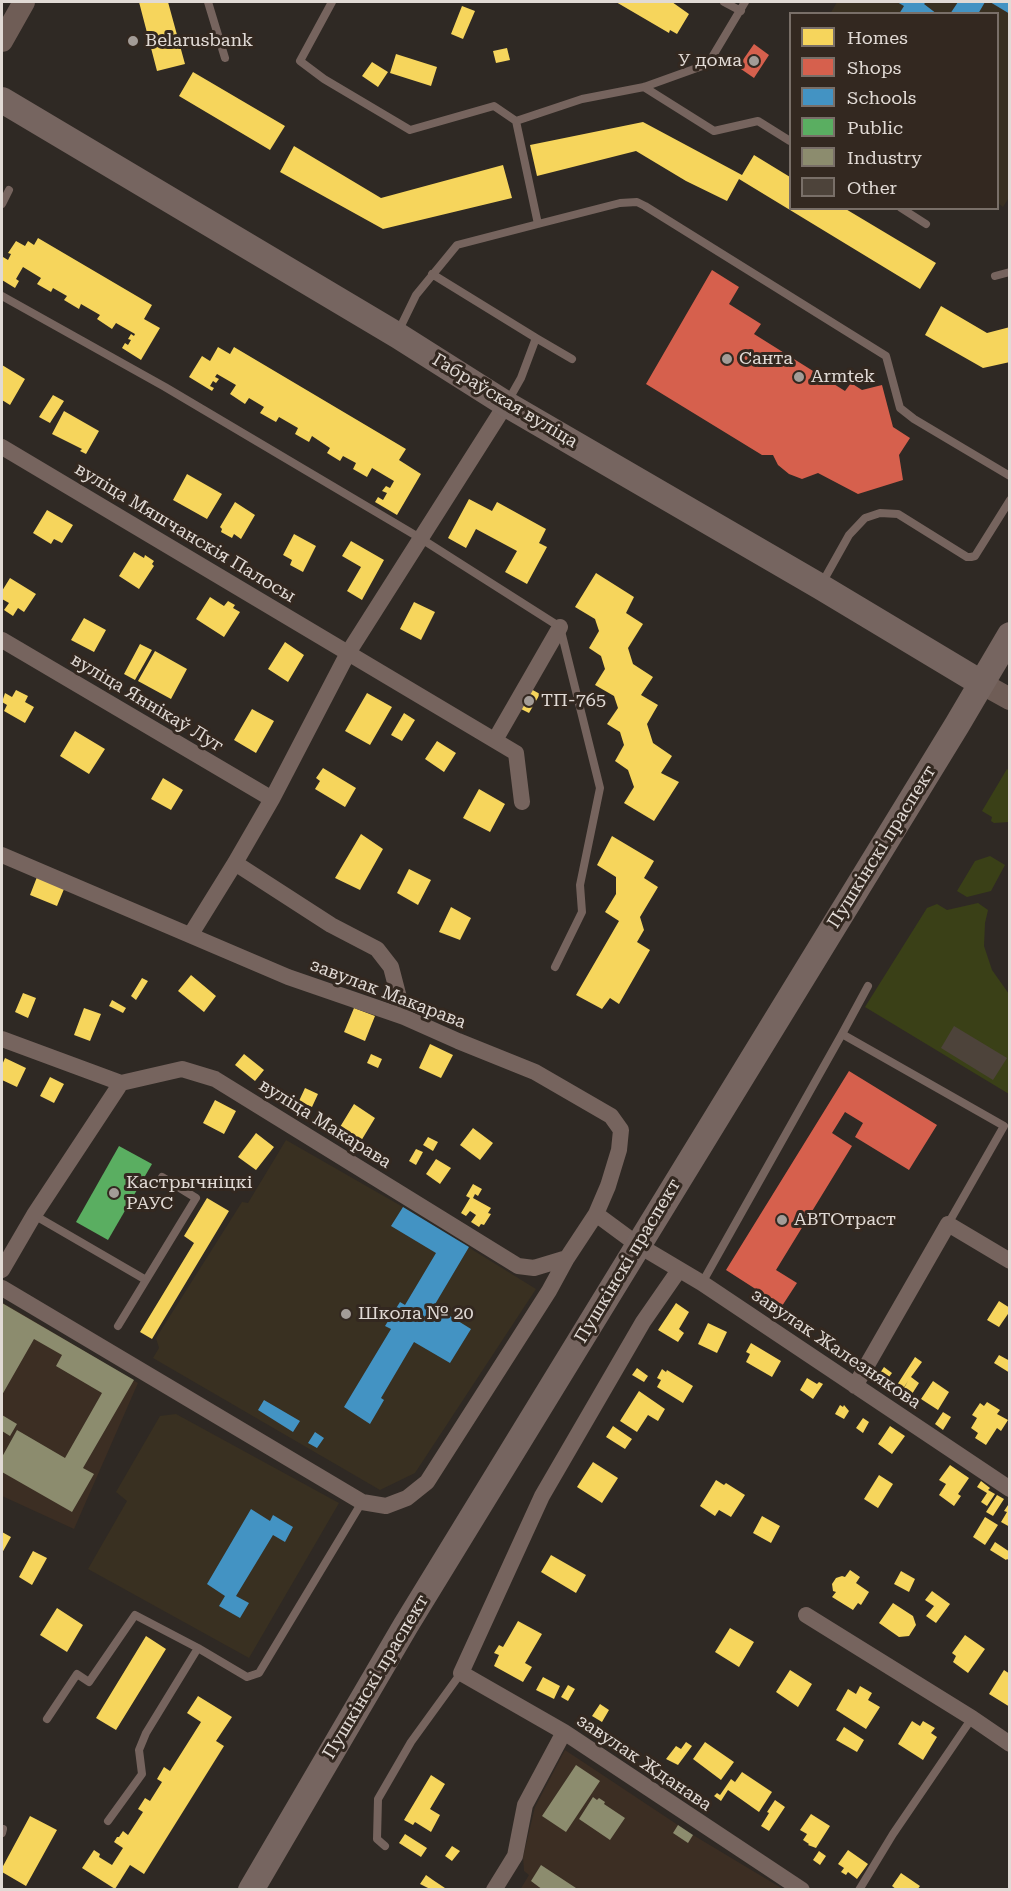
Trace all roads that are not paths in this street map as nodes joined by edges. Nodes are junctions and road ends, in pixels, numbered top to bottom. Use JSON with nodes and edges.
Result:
{"nodes":[{"id":1,"x":24,"y":2,"type":"edge"},
{"id":2,"x":208,"y":2,"type":"edge"},
{"id":3,"x":332,"y":2,"type":"edge"},
{"id":4,"x":724,"y":2,"type":"edge"},
{"id":5,"x":745,"y":2,"type":"edge"},
{"id":6,"x":741,"y":11,"type":"junction"},
{"id":7,"x":2,"y":41,"type":"edge"},
{"id":8,"x":225,"y":57,"type":"dead end"},
{"id":9,"x":644,"y":87,"type":"junction"},
{"id":10,"x":2,"y":100,"type":"edge"},
{"id":11,"x":516,"y":121,"type":"junction"},
{"id":12,"x":789,"y":140,"type":"edge"},
{"id":13,"x":9,"y":190,"type":"dead end"},
{"id":14,"x":2,"y":204,"type":"edge"},
{"id":15,"x":904,"y":210,"type":"edge"},
{"id":16,"x":538,"y":224,"type":"junction"},
{"id":17,"x":926,"y":224,"type":"dead end"},
{"id":18,"x":1010,"y":272,"type":"edge"},
{"id":19,"x":432,"y":274,"type":"junction"},
{"id":20,"x":995,"y":276,"type":"dead end"},
{"id":21,"x":2,"y":296,"type":"edge"},
{"id":22,"x":397,"y":335,"type":"junction"},
{"id":23,"x":536,"y":338,"type":"junction"},
{"id":24,"x":572,"y":359,"type":"dead end"},
{"id":25,"x":506,"y":404,"type":"junction"},
{"id":26,"x":2,"y":447,"type":"edge"},
{"id":27,"x":1010,"y":476,"type":"edge"},
{"id":28,"x":1010,"y":500,"type":"edge"},
{"id":29,"x":420,"y":538,"type":"junction"},
{"id":30,"x":821,"y":587,"type":"junction"},
{"id":31,"x":560,"y":627,"type":"junction"},
{"id":32,"x":1010,"y":635,"type":"edge"},
{"id":33,"x":2,"y":640,"type":"edge"},
{"id":34,"x":348,"y":653,"type":"junction"},
{"id":35,"x":981,"y":683,"type":"junction"},
{"id":36,"x":1010,"y":699,"type":"edge"},
{"id":37,"x":495,"y":740,"type":"junction"},
{"id":38,"x":272,"y":799,"type":"junction"},
{"id":39,"x":522,"y":802,"type":"dead end"},
{"id":40,"x":2,"y":855,"type":"edge"},
{"id":41,"x":235,"y":863,"type":"junction"},
{"id":42,"x":191,"y":934,"type":"junction"},
{"id":43,"x":555,"y":967,"type":"dead end"},
{"id":44,"x":868,"y":986,"type":"dead end"},
{"id":45,"x":404,"y":1017,"type":"junction"},
{"id":46,"x":842,"y":1034,"type":"junction"},
{"id":47,"x":2,"y":1039,"type":"edge"},
{"id":48,"x":121,"y":1083,"type":"junction"},
{"id":49,"x":162,"y":1177,"type":"dead end"},
{"id":50,"x":596,"y":1214,"type":"junction"},
{"id":51,"x":34,"y":1215,"type":"junction"},
{"id":52,"x":948,"y":1224,"type":"junction"},
{"id":53,"x":638,"y":1245,"type":"junction"},
{"id":54,"x":567,"y":1258,"type":"junction"},
{"id":55,"x":1010,"y":1261,"type":"edge"},
{"id":56,"x":2,"y":1270,"type":"edge"},
{"id":57,"x":679,"y":1270,"type":"junction"},
{"id":58,"x":146,"y":1280,"type":"junction"},
{"id":59,"x":702,"y":1283,"type":"junction"},
{"id":60,"x":2,"y":1288,"type":"edge"},
{"id":61,"x":118,"y":1326,"type":"dead end"},
{"id":62,"x":855,"y":1386,"type":"junction"},
{"id":63,"x":1010,"y":1489,"type":"edge"},
{"id":64,"x":362,"y":1502,"type":"junction"},
{"id":65,"x":806,"y":1615,"type":"dead end"},
{"id":66,"x":198,"y":1648,"type":"junction"},
{"id":67,"x":461,"y":1673,"type":"junction"},
{"id":68,"x":972,"y":1718,"type":"junction"},
{"id":69,"x":47,"y":1719,"type":"dead end"},
{"id":70,"x":564,"y":1732,"type":"junction"},
{"id":71,"x":1010,"y":1744,"type":"edge"},
{"id":72,"x":108,"y":1821,"type":"dead end"},
{"id":73,"x":386,"y":1845,"type":"dead end"},
{"id":74,"x":251,"y":1890,"type":"edge"},
{"id":75,"x":494,"y":1890,"type":"edge"},
{"id":76,"x":802,"y":1890,"type":"edge"},
{"id":77,"x":859,"y":1890,"type":"edge"}],
"edges":[{"from":1,"to":7,"type":"main road"},
{"from":2,"to":8,"type":"lane"},
{"from":3,"to":11,"type":"lane"},
{"from":4,"to":6,"type":"lane"},
{"from":5,"to":6,"type":"lane"},
{"from":6,"to":9,"type":"lane"},
{"from":9,"to":11,"type":"lane"},
{"from":9,"to":12,"type":"lane"},
{"from":10,"to":22,"type":"main road","name":"Габраўская вуліца"},
{"from":11,"to":16,"type":"lane"},
{"from":13,"to":14,"type":"lane"},
{"from":15,"to":17,"type":"lane"},
{"from":16,"to":19,"type":"lane"},
{"from":16,"to":27,"type":"lane"},
{"from":18,"to":20,"type":"lane"},
{"from":19,"to":22,"type":"lane"},
{"from":19,"to":23,"type":"lane"},
{"from":21,"to":29,"type":"lane"},
{"from":22,"to":25,"type":"main road","name":"Габраўская вуліца"},
{"from":23,"to":24,"type":"lane"},
{"from":23,"to":25,"type":"lane"},
{"from":25,"to":29,"type":"street"},
{"from":25,"to":30,"type":"main road","name":"Габраўская вуліца"},
{"from":26,"to":34,"type":"street","name":"вуліца Мяшчанскія Палосы"},
{"from":28,"to":30,"type":"lane"},
{"from":29,"to":31,"type":"lane"},
{"from":29,"to":34,"type":"street"},
{"from":30,"to":35,"type":"main road","name":"Габраўская вуліца"},
{"from":31,"to":37,"type":"street"},
{"from":31,"to":43,"type":"lane"},
{"from":32,"to":35,"type":"main road","name":"Пушкінскі праспект"},
{"from":33,"to":38,"type":"street","name":"вуліца Яннікаў Луг"},
{"from":34,"to":37,"type":"street","name":"вуліца Мяшчанскія Палосы"},
{"from":34,"to":38,"type":"street"},
{"from":35,"to":36,"type":"main road","name":"Габраўская вуліца"},
{"from":35,"to":53,"type":"main road","name":"Пушкінскі праспект"},
{"from":37,"to":39,"type":"street","name":"вуліца Мяшчанскія Палосы"},
{"from":38,"to":41,"type":"street"},
{"from":40,"to":42,"type":"street","name":"завулак Макарава"},
{"from":41,"to":42,"type":"street"},
{"from":41,"to":45,"type":"street"},
{"from":42,"to":45,"type":"street","name":"завулак Макарава"},
{"from":44,"to":46,"type":"lane"},
{"from":45,"to":50,"type":"street","name":"завулак Макарава"},
{"from":46,"to":52,"type":"lane"},
{"from":46,"to":59,"type":"lane"},
{"from":47,"to":48,"type":"street"},
{"from":48,"to":51,"type":"street"},
{"from":48,"to":54,"type":"street","name":"вуліца Макарава"},
{"from":49,"to":58,"type":"lane"},
{"from":50,"to":53,"type":"street"},
{"from":50,"to":54,"type":"street"},
{"from":51,"to":56,"type":"street"},
{"from":51,"to":58,"type":"lane"},
{"from":52,"to":55,"type":"street"},
{"from":52,"to":62,"type":"street"},
{"from":53,"to":57,"type":"street","name":"завулак Жалезнякова"},
{"from":53,"to":74,"type":"main road","name":"Пушкінскі праспект"},
{"from":54,"to":64,"type":"street"},
{"from":57,"to":59,"type":"street","name":"завулак Жалезнякова"},
{"from":57,"to":67,"type":"street"},
{"from":58,"to":61,"type":"lane"},
{"from":59,"to":62,"type":"street","name":"завулак Жалезнякова"},
{"from":60,"to":64,"type":"street"},
{"from":62,"to":63,"type":"street","name":"завулак Жалезнякова"},
{"from":64,"to":66,"type":"lane"},
{"from":65,"to":68,"type":"street"},
{"from":66,"to":69,"type":"lane"},
{"from":66,"to":72,"type":"lane"},
{"from":67,"to":70,"type":"street","name":"завулак Жданава"},
{"from":67,"to":73,"type":"lane"},
{"from":68,"to":71,"type":"street"},
{"from":68,"to":77,"type":"lane"},
{"from":70,"to":75,"type":"street"},
{"from":70,"to":76,"type":"street","name":"завулак Жданава"}]}
